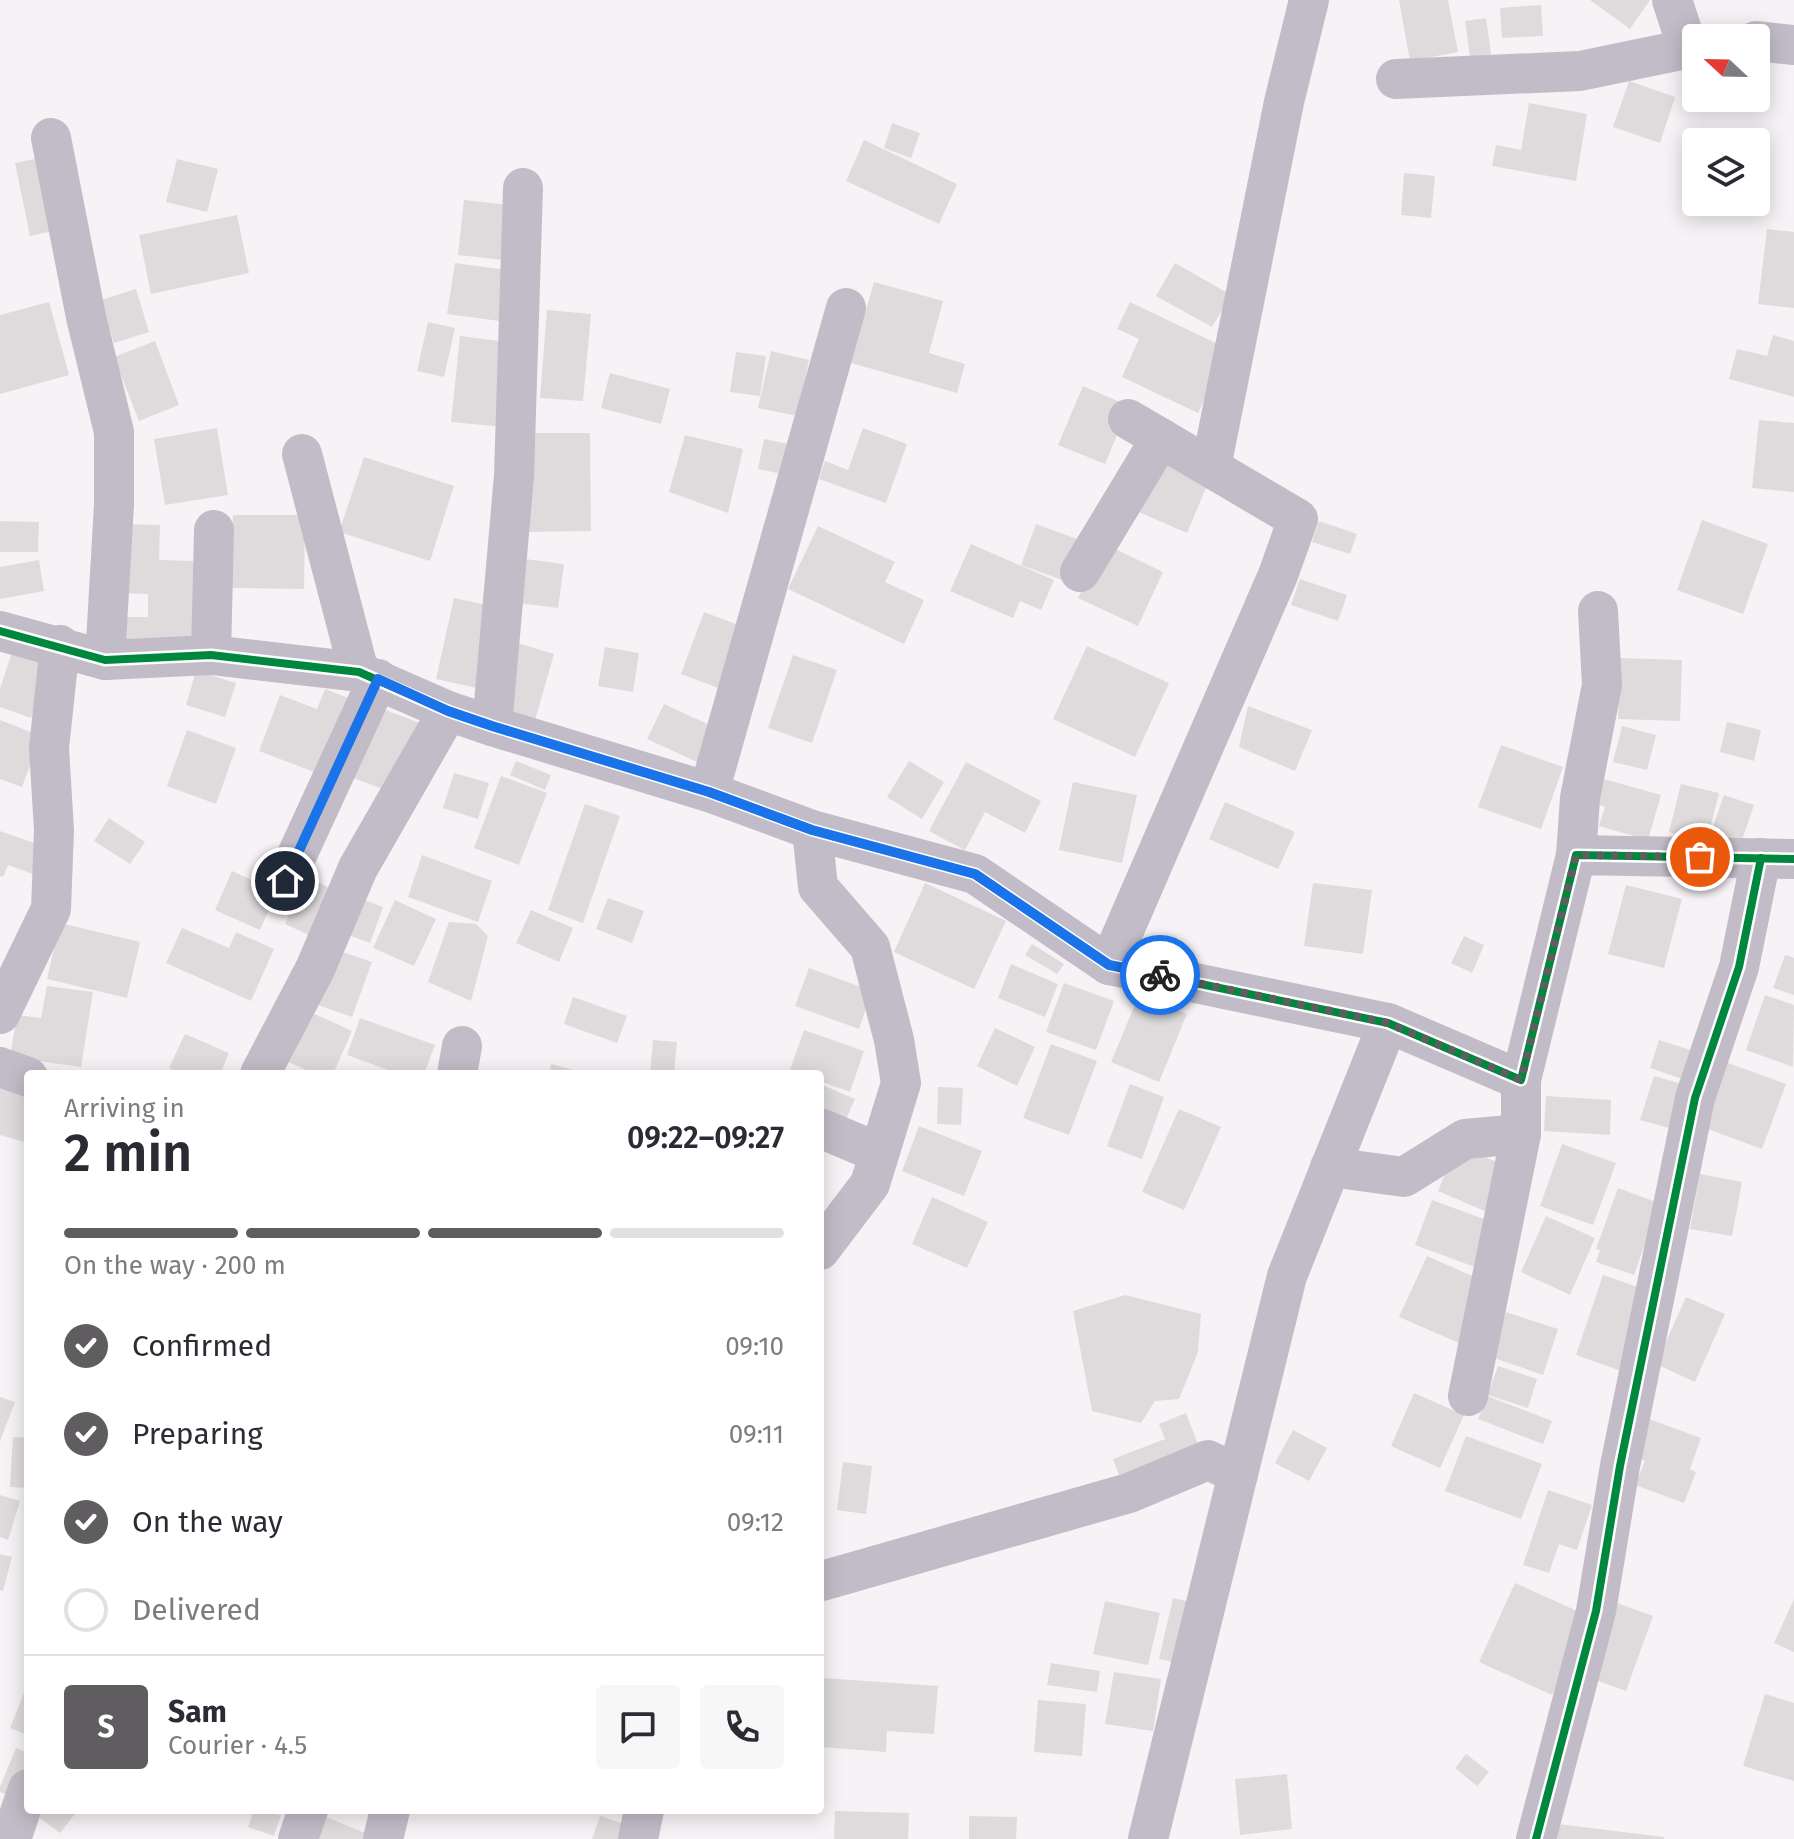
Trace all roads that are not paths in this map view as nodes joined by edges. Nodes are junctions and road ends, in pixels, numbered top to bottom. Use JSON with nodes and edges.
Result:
{"nodes":[{"id":1,"x":1309,"y":0,"type":"edge"},
{"id":2,"x":1672,"y":0,"type":"edge"},
{"id":3,"x":1682,"y":24,"type":"edge"},
{"id":4,"x":1770,"y":42,"type":"edge"},
{"id":5,"x":1794,"y":45,"type":"edge"},
{"id":6,"x":1682,"y":50,"type":"edge"},
{"id":7,"x":1396,"y":79,"type":"dead end"},
{"id":8,"x":51,"y":138,"type":"dead end"},
{"id":9,"x":523,"y":188,"type":"dead end"},
{"id":10,"x":846,"y":308,"type":"dead end"},
{"id":11,"x":302,"y":454,"type":"dead end"},
{"id":12,"x":1211,"y":467,"type":"junction"},
{"id":13,"x":214,"y":530,"type":"dead end"},
{"id":14,"x":1080,"y":572,"type":"dead end"},
{"id":15,"x":1598,"y":611,"type":"dead end"},
{"id":16,"x":0,"y":631,"type":"edge"},
{"id":17,"x":60,"y":645,"type":"junction"},
{"id":18,"x":211,"y":655,"type":"junction"},
{"id":19,"x":105,"y":660,"type":"junction"},
{"id":20,"x":369,"y":676,"type":"junction"},
{"id":21,"x":448,"y":711,"type":"junction"},
{"id":22,"x":492,"y":726,"type":"junction"},
{"id":23,"x":709,"y":792,"type":"junction"},
{"id":24,"x":812,"y":830,"type":"junction"},
{"id":25,"x":1576,"y":855,"type":"junction"},
{"id":26,"x":1778,"y":859,"type":"edge"},
{"id":27,"x":285,"y":881,"type":"dead end"},
{"id":28,"x":1109,"y":965,"type":"junction"},
{"id":29,"x":0,"y":1014,"type":"edge"},
{"id":30,"x":1388,"y":1023,"type":"junction"},
{"id":31,"x":0,"y":1067,"type":"edge"},
{"id":32,"x":262,"y":1070,"type":"edge"},
{"id":33,"x":24,"y":1076,"type":"edge"},
{"id":34,"x":1521,"y":1080,"type":"junction"},
{"id":35,"x":824,"y":1130,"type":"edge"},
{"id":36,"x":1521,"y":1134,"type":"junction"},
{"id":37,"x":879,"y":1153,"type":"junction"},
{"id":38,"x":1330,"y":1167,"type":"junction"},
{"id":39,"x":824,"y":1245,"type":"edge"},
{"id":40,"x":1468,"y":1396,"type":"dead end"},
{"id":41,"x":1238,"y":1474,"type":"junction"},
{"id":42,"x":824,"y":1580,"type":"edge"},
{"id":43,"x":24,"y":1801,"type":"edge"},
{"id":44,"x":307,"y":1814,"type":"edge"},
{"id":45,"x":389,"y":1814,"type":"edge"},
{"id":46,"x":643,"y":1814,"type":"edge"},
{"id":47,"x":11,"y":1839,"type":"edge"},
{"id":48,"x":298,"y":1839,"type":"edge"},
{"id":49,"x":383,"y":1839,"type":"edge"},
{"id":50,"x":638,"y":1839,"type":"edge"},
{"id":51,"x":1148,"y":1839,"type":"edge"},
{"id":52,"x":1536,"y":1839,"type":"edge"}],
"edges":[{"from":1,"to":12,"type":"street"},
{"from":2,"to":3,"type":"street"},
{"from":4,"to":5,"type":"street"},
{"from":6,"to":7,"type":"street"},
{"from":8,"to":19,"type":"street"},
{"from":9,"to":22,"type":"street"},
{"from":10,"to":23,"type":"street"},
{"from":11,"to":20,"type":"street"},
{"from":12,"to":14,"type":"street"},
{"from":12,"to":28,"type":"street"},
{"from":13,"to":18,"type":"street"},
{"from":15,"to":25,"type":"street"},
{"from":16,"to":17,"type":"street"},
{"from":17,"to":19,"type":"street"},
{"from":17,"to":29,"type":"street"},
{"from":18,"to":19,"type":"street"},
{"from":18,"to":20,"type":"street"},
{"from":20,"to":21,"type":"street"},
{"from":20,"to":27,"type":"street"},
{"from":21,"to":22,"type":"street"},
{"from":21,"to":32,"type":"street"},
{"from":22,"to":23,"type":"street"},
{"from":23,"to":24,"type":"street"},
{"from":24,"to":28,"type":"street"},
{"from":24,"to":37,"type":"street"},
{"from":25,"to":26,"type":"street"},
{"from":25,"to":34,"type":"street"},
{"from":26,"to":52,"type":"street"},
{"from":28,"to":30,"type":"street"},
{"from":30,"to":34,"type":"street"},
{"from":30,"to":38,"type":"street"},
{"from":31,"to":33,"type":"street"},
{"from":34,"to":36,"type":"street"},
{"from":35,"to":37,"type":"street"},
{"from":36,"to":38,"type":"street"},
{"from":36,"to":40,"type":"street"},
{"from":37,"to":39,"type":"street"},
{"from":38,"to":41,"type":"street"},
{"from":41,"to":42,"type":"street"},
{"from":41,"to":51,"type":"street"},
{"from":43,"to":47,"type":"street"},
{"from":44,"to":48,"type":"street"},
{"from":45,"to":49,"type":"street"},
{"from":46,"to":50,"type":"street"}]}
